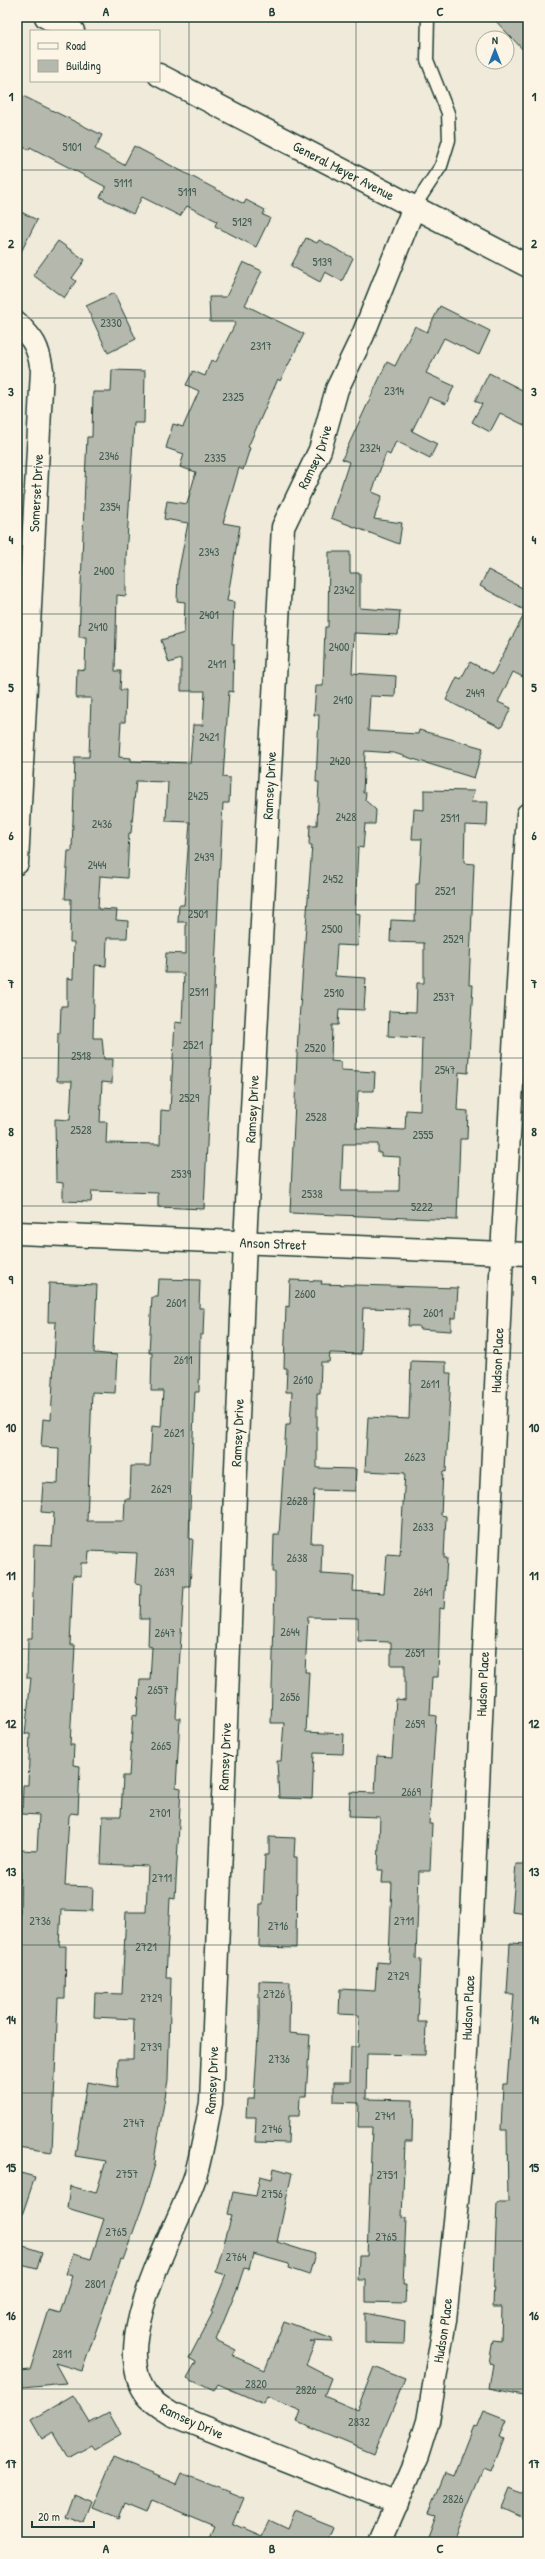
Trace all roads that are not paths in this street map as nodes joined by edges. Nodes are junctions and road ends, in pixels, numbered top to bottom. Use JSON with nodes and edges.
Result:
{"nodes":[{"id":1,"x":46,"y":17,"type":"edge"},
{"id":2,"x":428,"y":17,"type":"edge"},
{"id":3,"x":72,"y":30,"type":"edge"},
{"id":4,"x":160,"y":76,"type":"edge"},
{"id":5,"x":414,"y":207,"type":"junction"},
{"id":6,"x":528,"y":266,"type":"edge"},
{"id":7,"x":17,"y":323,"type":"edge"},
{"id":8,"x":528,"y":814,"type":"edge"},
{"id":9,"x":17,"y":863,"type":"edge"},
{"id":10,"x":17,"y":1233,"type":"edge"},
{"id":11,"x":245,"y":1242,"type":"junction"},
{"id":12,"x":502,"y":1253,"type":"junction"},
{"id":13,"x":528,"y":1254,"type":"edge"},
{"id":14,"x":397,"y":2504,"type":"junction"},
{"id":15,"x":380,"y":2542,"type":"edge"}],
"edges":[{"from":1,"to":3,"type":"street"},
{"from":2,"to":5,"type":"lane"},
{"from":4,"to":5,"type":"street","name":"General Meyer Avenue"},
{"from":5,"to":6,"type":"street","name":"General Meyer Avenue"},
{"from":5,"to":11,"type":"street","name":"Ramsey Drive"},
{"from":7,"to":9,"type":"street","name":"Somerset Drive"},
{"from":8,"to":12,"type":"street","name":"Hudson Place"},
{"from":10,"to":11,"type":"street","name":"Anson Street"},
{"from":11,"to":12,"type":"street","name":"Anson Street"},
{"from":11,"to":14,"type":"street","name":"Ramsey Drive"},
{"from":12,"to":13,"type":"street","name":"Anson Street"},
{"from":12,"to":14,"type":"street","name":"Hudson Place"},
{"from":14,"to":15,"type":"street","name":"Hudson Place"}]}
